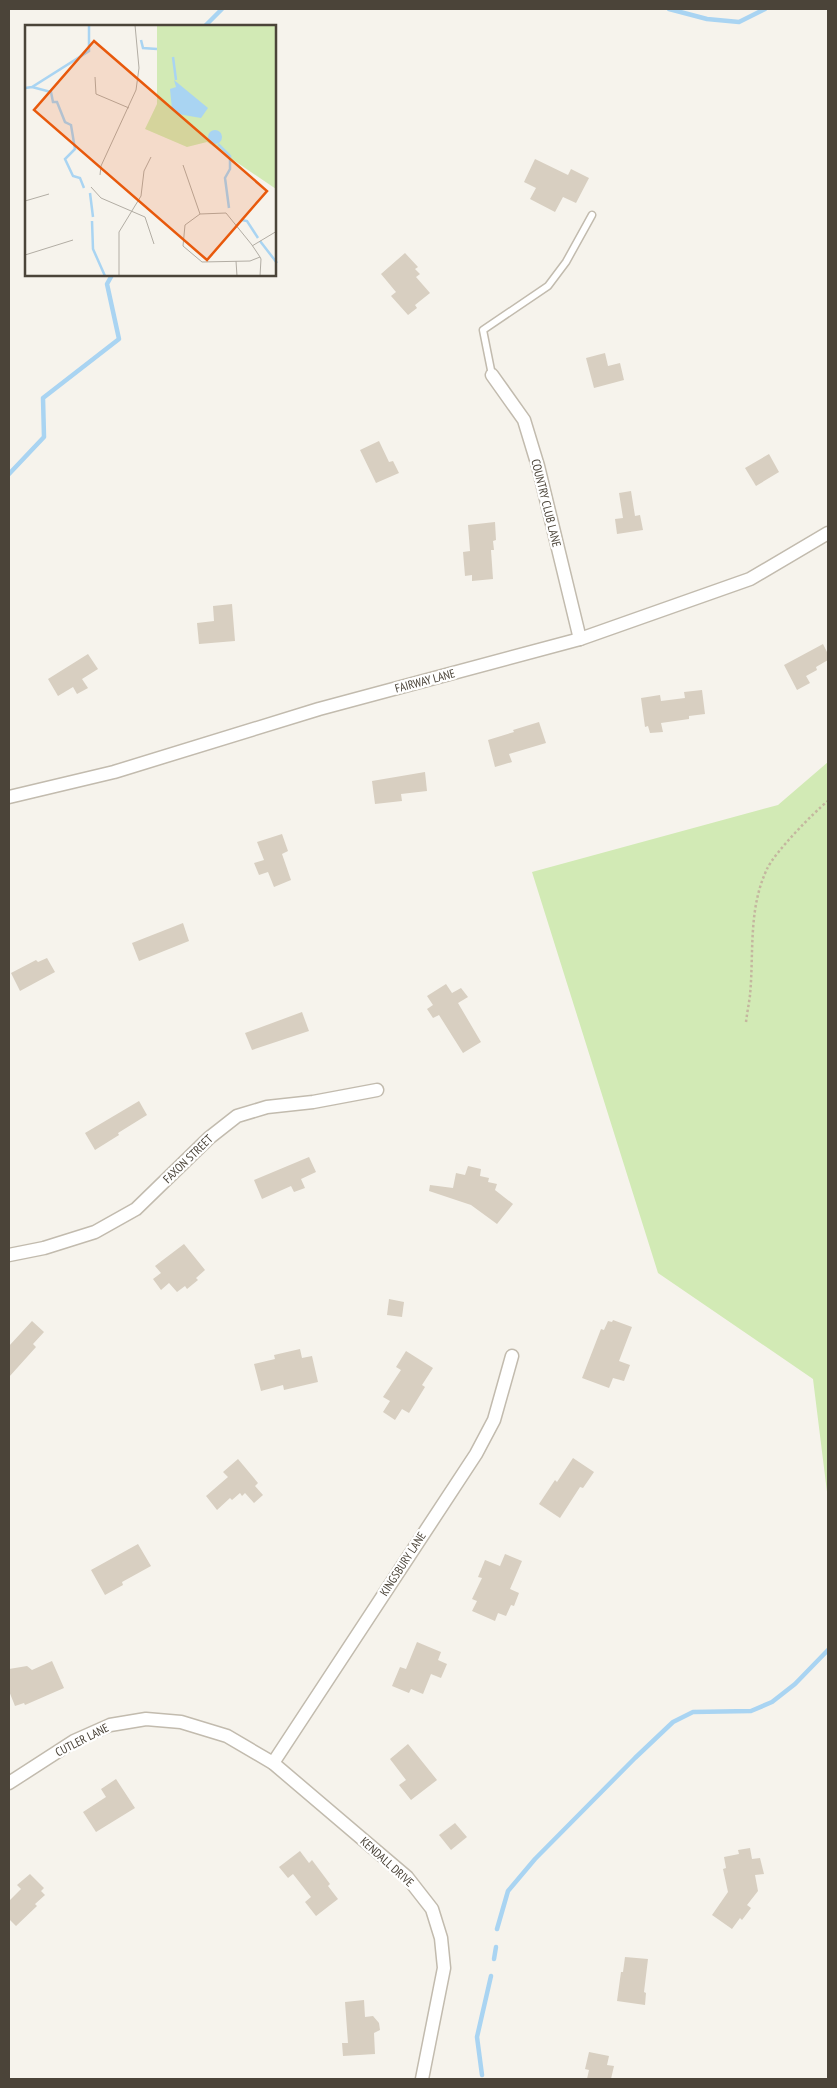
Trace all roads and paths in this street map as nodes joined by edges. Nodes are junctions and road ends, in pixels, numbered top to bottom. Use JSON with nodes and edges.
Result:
{"nodes":[{"id":1,"x":592,"y":215,"type":"dead end"},
{"id":2,"x":492,"y":376,"type":"joint"},
{"id":3,"x":828,"y":533,"type":"edge"},
{"id":4,"x":580,"y":639,"type":"junction"},
{"id":5,"x":9,"y":798,"type":"edge"},
{"id":6,"x":828,"y":801,"type":"edge"},
{"id":7,"x":746,"y":1022,"type":"dead end"},
{"id":8,"x":377,"y":1090,"type":"dead end"},
{"id":9,"x":9,"y":1254,"type":"edge"},
{"id":10,"x":512,"y":1356,"type":"dead end"},
{"id":11,"x":273,"y":1763,"type":"junction"},
{"id":12,"x":9,"y":1783,"type":"edge"},
{"id":13,"x":422,"y":2079,"type":"edge"}],
"edges":[{"from":1,"to":2,"type":"lane"},
{"from":2,"to":4,"type":"street","name":"COUNTRY CLUB LANE"},
{"from":3,"to":4,"type":"street","name":"FAIRWAY LANE"},
{"from":4,"to":5,"type":"street","name":"FAIRWAY LANE"},
{"from":6,"to":7,"type":"path"},
{"from":8,"to":9,"type":"street","name":"FAXON STREET"},
{"from":10,"to":11,"type":"street","name":"KINGSBURY LANE"},
{"from":11,"to":12,"type":"street","name":"CUTLER LANE"},
{"from":11,"to":13,"type":"street","name":"KENDALL DRIVE"}]}
